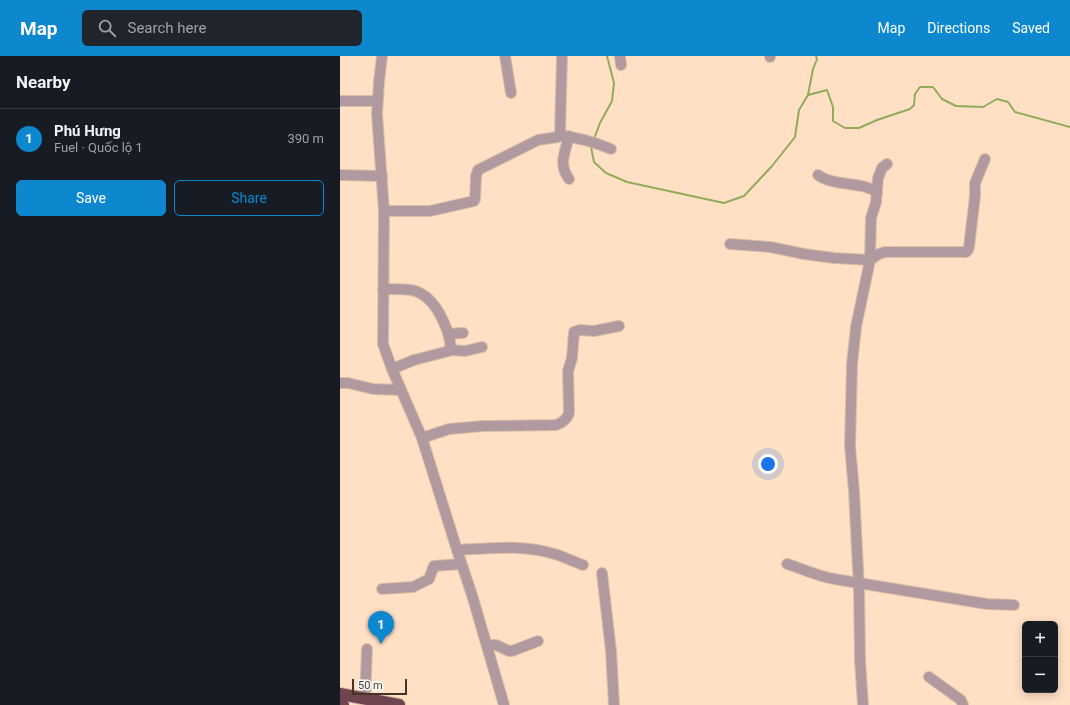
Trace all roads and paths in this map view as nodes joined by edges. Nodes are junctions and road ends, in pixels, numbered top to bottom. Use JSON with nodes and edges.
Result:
{"nodes":[{"id":1,"x":382,"y":56,"type":"edge"},
{"id":2,"x":505,"y":56,"type":"edge"},
{"id":3,"x":562,"y":56,"type":"edge"},
{"id":4,"x":511,"y":94,"type":"dead end"},
{"id":5,"x":340,"y":101,"type":"edge"},
{"id":6,"x":377,"y":101,"type":"junction"},
{"id":7,"x":564,"y":136,"type":"junction"},
{"id":8,"x":610,"y":149,"type":"dead end"},
{"id":9,"x":985,"y":159,"type":"dead end"},
{"id":10,"x":887,"y":164,"type":"dead end"},
{"id":11,"x":340,"y":175,"type":"edge"},
{"id":12,"x":818,"y":175,"type":"dead end"},
{"id":13,"x":382,"y":176,"type":"junction"},
{"id":14,"x":569,"y":179,"type":"dead end"},
{"id":15,"x":877,"y":193,"type":"junction"},
{"id":16,"x":384,"y":212,"type":"junction"},
{"id":17,"x":730,"y":244,"type":"dead end"},
{"id":18,"x":870,"y":260,"type":"junction"},
{"id":19,"x":383,"y":289,"type":"junction"},
{"id":20,"x":619,"y":326,"type":"dead end"},
{"id":21,"x":463,"y":333,"type":"dead end"},
{"id":22,"x":448,"y":334,"type":"junction"},
{"id":23,"x":482,"y":347,"type":"dead end"},
{"id":24,"x":450,"y":350,"type":"junction"},
{"id":25,"x":392,"y":369,"type":"junction"},
{"id":26,"x":340,"y":384,"type":"edge"},
{"id":27,"x":401,"y":390,"type":"junction"},
{"id":28,"x":422,"y":438,"type":"junction"},
{"id":29,"x":457,"y":550,"type":"junction"},
{"id":30,"x":461,"y":564,"type":"junction"},
{"id":31,"x":786,"y":564,"type":"dead end"},
{"id":32,"x":583,"y":565,"type":"dead end"},
{"id":33,"x":602,"y":573,"type":"dead end"},
{"id":34,"x":859,"y":583,"type":"junction"},
{"id":35,"x":382,"y":589,"type":"dead end"},
{"id":36,"x":1014,"y":605,"type":"dead end"},
{"id":37,"x":538,"y":641,"type":"dead end"},
{"id":38,"x":487,"y":645,"type":"junction"},
{"id":39,"x":367,"y":649,"type":"dead end"},
{"id":40,"x":929,"y":677,"type":"dead end"},
{"id":41,"x":340,"y":694,"type":"edge"},
{"id":42,"x":365,"y":702,"type":"edge"},
{"id":43,"x":399,"y":705,"type":"edge"},
{"id":44,"x":504,"y":705,"type":"edge"},
{"id":45,"x":614,"y":705,"type":"edge"},
{"id":46,"x":863,"y":705,"type":"edge"},
{"id":47,"x":963,"y":705,"type":"edge"}],
"edges":[{"from":1,"to":6,"type":"street"},
{"from":2,"to":4,"type":"street"},
{"from":3,"to":7,"type":"street"},
{"from":5,"to":6,"type":"street"},
{"from":6,"to":13,"type":"street"},
{"from":7,"to":8,"type":"street"},
{"from":7,"to":14,"type":"street"},
{"from":7,"to":16,"type":"street"},
{"from":9,"to":18,"type":"street"},
{"from":10,"to":15,"type":"street"},
{"from":11,"to":13,"type":"street"},
{"from":12,"to":15,"type":"street"},
{"from":13,"to":16,"type":"street"},
{"from":15,"to":18,"type":"street"},
{"from":16,"to":19,"type":"street"},
{"from":17,"to":18,"type":"street"},
{"from":18,"to":34,"type":"street"},
{"from":19,"to":22,"type":"street"},
{"from":19,"to":25,"type":"street"},
{"from":20,"to":28,"type":"street"},
{"from":21,"to":22,"type":"street"},
{"from":22,"to":24,"type":"street"},
{"from":23,"to":24,"type":"street"},
{"from":24,"to":25,"type":"street"},
{"from":25,"to":27,"type":"street"},
{"from":26,"to":27,"type":"street"},
{"from":27,"to":28,"type":"street"},
{"from":28,"to":29,"type":"street"},
{"from":29,"to":30,"type":"street"},
{"from":29,"to":32,"type":"street"},
{"from":30,"to":35,"type":"street"},
{"from":30,"to":38,"type":"street"},
{"from":31,"to":34,"type":"street"},
{"from":33,"to":45,"type":"street"},
{"from":34,"to":36,"type":"street"},
{"from":34,"to":46,"type":"street"},
{"from":37,"to":38,"type":"street"},
{"from":38,"to":44,"type":"street"},
{"from":39,"to":42,"type":"street"},
{"from":40,"to":47,"type":"street"},
{"from":41,"to":42,"type":"highway"},
{"from":42,"to":43,"type":"highway"}]}
